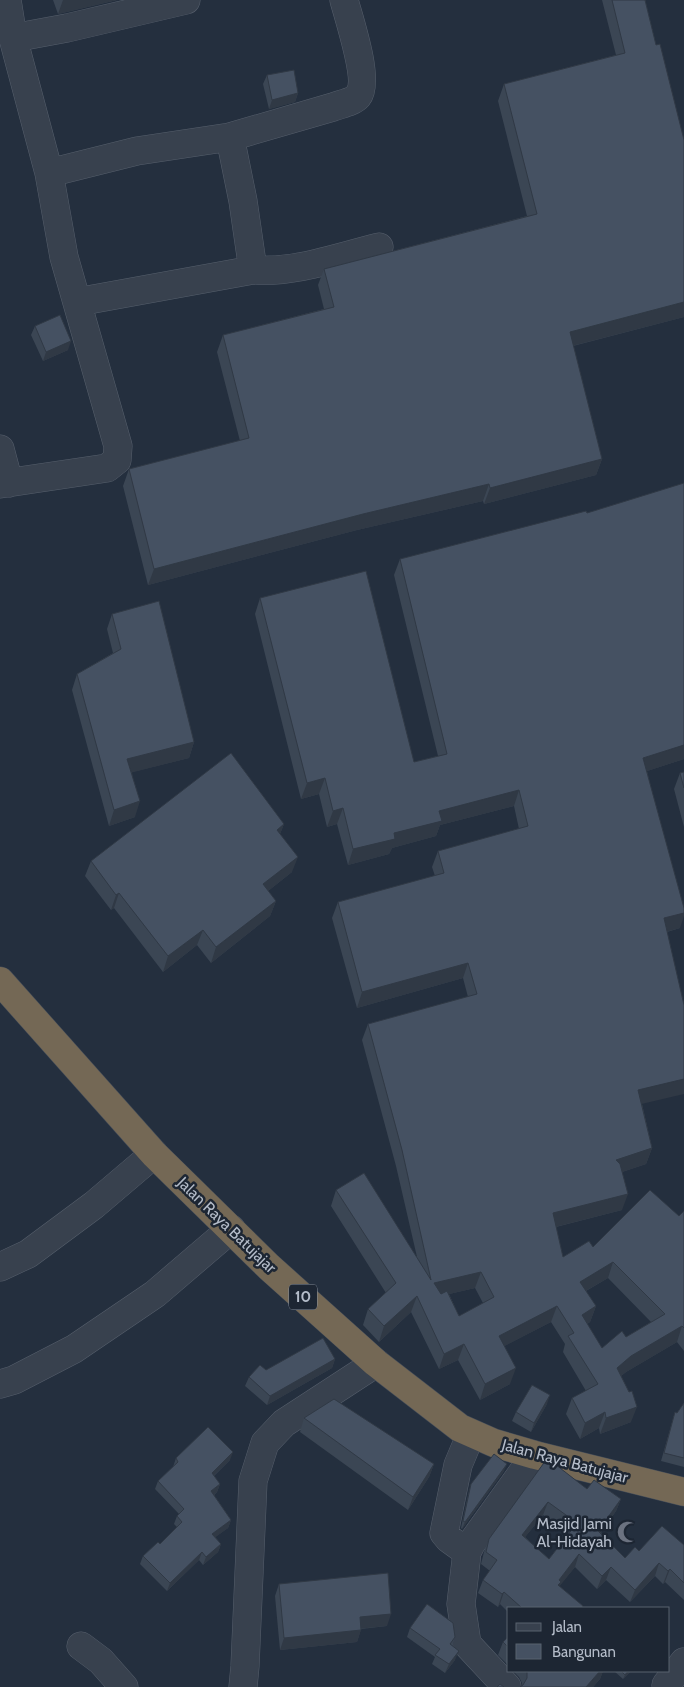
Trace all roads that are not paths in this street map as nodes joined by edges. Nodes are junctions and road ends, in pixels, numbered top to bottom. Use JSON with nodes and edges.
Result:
{"nodes":[{"id":1,"x":7,"y":0,"type":"edge"},
{"id":2,"x":186,"y":0,"type":"edge"},
{"id":3,"x":344,"y":0,"type":"edge"},
{"id":4,"x":13,"y":38,"type":"junction"},
{"id":5,"x":230,"y":138,"type":"junction"},
{"id":6,"x":49,"y":173,"type":"junction"},
{"id":7,"x":379,"y":247,"type":"dead end"},
{"id":8,"x":253,"y":270,"type":"junction"},
{"id":9,"x":77,"y":302,"type":"junction"},
{"id":10,"x":0,"y":449,"type":"edge"},
{"id":11,"x":4,"y":484,"type":"edge"},
{"id":12,"x":0,"y":981,"type":"edge"},
{"id":13,"x":154,"y":1154,"type":"junction"},
{"id":14,"x":231,"y":1229,"type":"junction"},
{"id":15,"x":0,"y":1267,"type":"edge"},
{"id":16,"x":376,"y":1363,"type":"junction"},
{"id":17,"x":0,"y":1384,"type":"edge"},
{"id":18,"x":471,"y":1434,"type":"junction"},
{"id":19,"x":534,"y":1455,"type":"junction"},
{"id":20,"x":684,"y":1492,"type":"edge"},
{"id":21,"x":467,"y":1552,"type":"junction"},
{"id":22,"x":80,"y":1646,"type":"dead end"},
{"id":23,"x":684,"y":1662,"type":"edge"},
{"id":24,"x":666,"y":1685,"type":"dead end"},
{"id":25,"x":124,"y":1687,"type":"edge"},
{"id":26,"x":243,"y":1687,"type":"edge"},
{"id":27,"x":507,"y":1687,"type":"edge"}],
"edges":[{"from":1,"to":4,"type":"street"},
{"from":2,"to":4,"type":"street"},
{"from":3,"to":5,"type":"street"},
{"from":4,"to":6,"type":"street"},
{"from":5,"to":6,"type":"street"},
{"from":5,"to":8,"type":"street"},
{"from":6,"to":9,"type":"street"},
{"from":7,"to":8,"type":"street"},
{"from":8,"to":9,"type":"street"},
{"from":9,"to":11,"type":"street"},
{"from":10,"to":11,"type":"street"},
{"from":12,"to":13,"type":"highway","name":"Jalan Raya Batujajar","number":"10"},
{"from":13,"to":14,"type":"highway","name":"Jalan Raya Batujajar","number":"10"},
{"from":13,"to":15,"type":"street"},
{"from":14,"to":16,"type":"highway","name":"Jalan Raya Batujajar","number":"10"},
{"from":14,"to":17,"type":"street"},
{"from":16,"to":18,"type":"highway","name":"Jalan Raya Batujajar","number":"10"},
{"from":16,"to":26,"type":"street"},
{"from":18,"to":19,"type":"highway","name":"Jalan Raya Batujajar","number":"10"},
{"from":18,"to":21,"type":"street"},
{"from":19,"to":20,"type":"highway","name":"Jalan Raya Batujajar","number":"10"},
{"from":19,"to":21,"type":"street"},
{"from":21,"to":27,"type":"street"},
{"from":22,"to":25,"type":"street"},
{"from":23,"to":24,"type":"street"}]}
